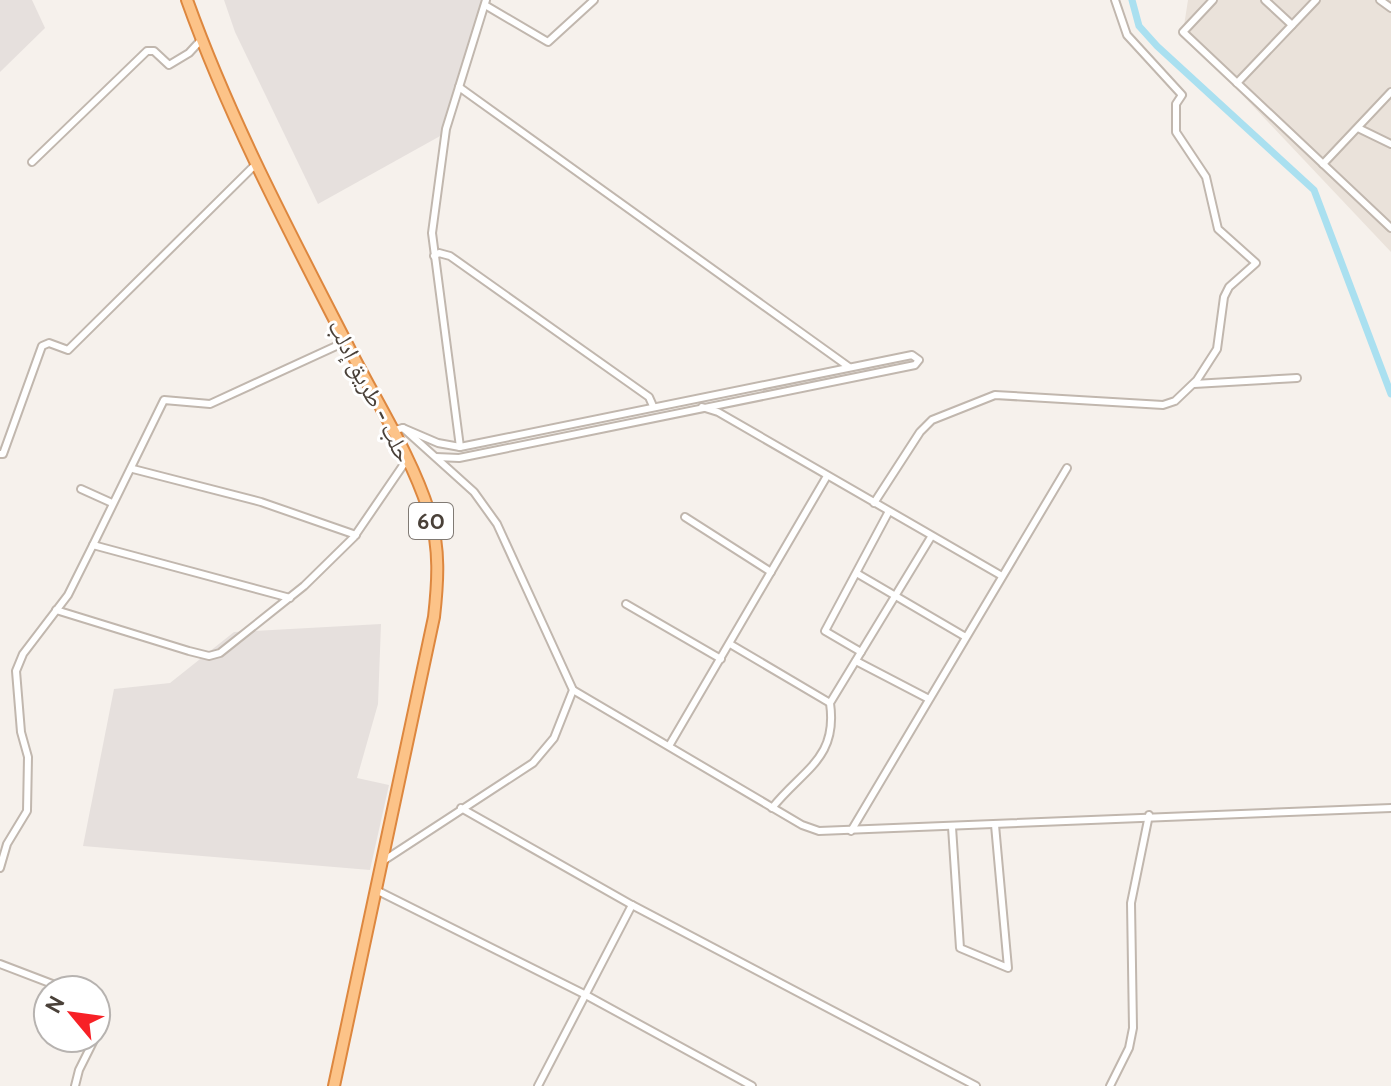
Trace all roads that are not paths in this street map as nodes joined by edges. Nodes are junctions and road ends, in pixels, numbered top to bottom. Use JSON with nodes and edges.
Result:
{"nodes":[{"id":1,"x":187,"y":0,"type":"edge"},
{"id":2,"x":594,"y":0,"type":"edge"},
{"id":3,"x":1115,"y":0,"type":"edge"},
{"id":4,"x":1213,"y":0,"type":"edge"},
{"id":5,"x":1265,"y":0,"type":"edge"},
{"id":6,"x":1316,"y":0,"type":"edge"},
{"id":7,"x":1380,"y":0,"type":"edge"},
{"id":8,"x":486,"y":2,"type":"edge"},
{"id":9,"x":1391,"y":8,"type":"edge"},
{"id":10,"x":1292,"y":25,"type":"junction"},
{"id":11,"x":201,"y":40,"type":"junction"},
{"id":12,"x":1237,"y":83,"type":"junction"},
{"id":13,"x":459,"y":87,"type":"junction"},
{"id":14,"x":1391,"y":92,"type":"edge"},
{"id":15,"x":1358,"y":128,"type":"junction"},
{"id":16,"x":1391,"y":144,"type":"edge"},
{"id":17,"x":32,"y":162,"type":"dead end"},
{"id":18,"x":256,"y":164,"type":"junction"},
{"id":19,"x":1323,"y":164,"type":"junction"},
{"id":20,"x":1391,"y":228,"type":"edge"},
{"id":21,"x":434,"y":256,"type":"junction"},
{"id":22,"x":345,"y":342,"type":"junction"},
{"id":23,"x":849,"y":367,"type":"junction"},
{"id":24,"x":1297,"y":378,"type":"dead end"},
{"id":25,"x":1194,"y":384,"type":"junction"},
{"id":26,"x":688,"y":399,"type":"junction"},
{"id":27,"x":653,"y":406,"type":"junction"},
{"id":28,"x":700,"y":406,"type":"junction"},
{"id":29,"x":403,"y":428,"type":"junction"},
{"id":30,"x":391,"y":431,"type":"junction"},
{"id":31,"x":460,"y":447,"type":"junction"},
{"id":32,"x":0,"y":454,"type":"edge"},
{"id":33,"x":436,"y":457,"type":"junction"},
{"id":34,"x":406,"y":461,"type":"junction"},
{"id":35,"x":1067,"y":468,"type":"dead end"},
{"id":36,"x":133,"y":469,"type":"junction"},
{"id":37,"x":827,"y":476,"type":"junction"},
{"id":38,"x":81,"y":489,"type":"dead end"},
{"id":39,"x":112,"y":503,"type":"junction"},
{"id":40,"x":874,"y":503,"type":"junction"},
{"id":41,"x":888,"y":513,"type":"junction"},
{"id":42,"x":685,"y":517,"type":"dead end"},
{"id":43,"x":356,"y":535,"type":"junction"},
{"id":44,"x":931,"y":537,"type":"junction"},
{"id":45,"x":93,"y":545,"type":"junction"},
{"id":46,"x":771,"y":572,"type":"junction"},
{"id":47,"x":858,"y":574,"type":"junction"},
{"id":48,"x":1002,"y":576,"type":"junction"},
{"id":49,"x":895,"y":596,"type":"junction"},
{"id":50,"x":290,"y":598,"type":"junction"},
{"id":51,"x":626,"y":604,"type":"dead end"},
{"id":52,"x":56,"y":610,"type":"junction"},
{"id":53,"x":964,"y":636,"type":"junction"},
{"id":54,"x":730,"y":644,"type":"junction"},
{"id":55,"x":861,"y":652,"type":"junction"},
{"id":56,"x":721,"y":659,"type":"junction"},
{"id":57,"x":856,"y":661,"type":"junction"},
{"id":58,"x":573,"y":690,"type":"junction"},
{"id":59,"x":927,"y":698,"type":"junction"},
{"id":60,"x":830,"y":703,"type":"junction"},
{"id":61,"x":669,"y":746,"type":"junction"},
{"id":62,"x":461,"y":808,"type":"junction"},
{"id":63,"x":772,"y":808,"type":"junction"},
{"id":64,"x":1391,"y":808,"type":"edge"},
{"id":65,"x":1149,"y":815,"type":"junction"},
{"id":66,"x":995,"y":825,"type":"junction"},
{"id":67,"x":952,"y":827,"type":"junction"},
{"id":68,"x":851,"y":831,"type":"junction"},
{"id":69,"x":383,"y":861,"type":"junction"},
{"id":70,"x":0,"y":868,"type":"edge"},
{"id":71,"x":378,"y":891,"type":"junction"},
{"id":72,"x":632,"y":905,"type":"junction"},
{"id":73,"x":0,"y":964,"type":"edge"},
{"id":74,"x":32,"y":976,"type":"edge"},
{"id":75,"x":584,"y":994,"type":"junction"},
{"id":76,"x":87,"y":1054,"type":"edge"},
{"id":77,"x":75,"y":1086,"type":"edge"},
{"id":78,"x":334,"y":1086,"type":"edge"},
{"id":79,"x":538,"y":1086,"type":"edge"},
{"id":80,"x":752,"y":1086,"type":"edge"},
{"id":81,"x":976,"y":1086,"type":"edge"},
{"id":82,"x":1110,"y":1086,"type":"edge"}],
"edges":[{"from":1,"to":11,"type":"highway","name":"حلب - طريق إدلب","number":"60"},
{"from":2,"to":8,"type":"street"},
{"from":3,"to":25,"type":"street"},
{"from":4,"to":12,"type":"street"},
{"from":5,"to":10,"type":"street"},
{"from":6,"to":10,"type":"street"},
{"from":7,"to":9,"type":"street"},
{"from":8,"to":13,"type":"street"},
{"from":10,"to":12,"type":"street"},
{"from":11,"to":17,"type":"street"},
{"from":11,"to":18,"type":"highway","name":"حلب - طريق إدلب","number":"60"},
{"from":12,"to":19,"type":"street"},
{"from":13,"to":21,"type":"street"},
{"from":13,"to":23,"type":"street"},
{"from":14,"to":15,"type":"street"},
{"from":15,"to":16,"type":"street"},
{"from":15,"to":19,"type":"street"},
{"from":18,"to":22,"type":"highway","name":"حلب - طريق إدلب","number":"60"},
{"from":18,"to":32,"type":"street"},
{"from":19,"to":20,"type":"street"},
{"from":21,"to":27,"type":"street"},
{"from":21,"to":31,"type":"street"},
{"from":22,"to":30,"type":"highway","name":"حلب - طريق إدلب","number":"60"},
{"from":22,"to":36,"type":"street"},
{"from":23,"to":26,"type":"street"},
{"from":23,"to":28,"type":"street"},
{"from":24,"to":25,"type":"street"},
{"from":25,"to":40,"type":"street"},
{"from":26,"to":27,"type":"street"},
{"from":26,"to":28,"type":"street"},
{"from":27,"to":31,"type":"street"},
{"from":28,"to":33,"type":"street"},
{"from":28,"to":37,"type":"street"},
{"from":29,"to":30,"type":"street"},
{"from":29,"to":31,"type":"street"},
{"from":29,"to":33,"type":"street"},
{"from":30,"to":34,"type":"highway","name":"حلب - طريق إدلب","number":"60"},
{"from":33,"to":58,"type":"street"},
{"from":34,"to":43,"type":"street"},
{"from":34,"to":69,"type":"highway","name":"حلب - طريق إدلب","number":"60"},
{"from":35,"to":48,"type":"street"},
{"from":36,"to":39,"type":"street"},
{"from":36,"to":43,"type":"street"},
{"from":37,"to":40,"type":"street"},
{"from":37,"to":46,"type":"street"},
{"from":38,"to":39,"type":"street"},
{"from":39,"to":45,"type":"street"},
{"from":40,"to":41,"type":"street"},
{"from":41,"to":44,"type":"street"},
{"from":41,"to":47,"type":"street"},
{"from":42,"to":46,"type":"street"},
{"from":43,"to":50,"type":"street"},
{"from":44,"to":48,"type":"street"},
{"from":44,"to":49,"type":"street"},
{"from":45,"to":50,"type":"street"},
{"from":45,"to":52,"type":"street"},
{"from":46,"to":54,"type":"street"},
{"from":47,"to":49,"type":"street"},
{"from":47,"to":55,"type":"street"},
{"from":48,"to":53,"type":"street"},
{"from":49,"to":53,"type":"street"},
{"from":49,"to":55,"type":"street"},
{"from":50,"to":52,"type":"street"},
{"from":51,"to":56,"type":"street"},
{"from":52,"to":70,"type":"street"},
{"from":53,"to":59,"type":"street"},
{"from":54,"to":56,"type":"street"},
{"from":54,"to":60,"type":"street"},
{"from":55,"to":57,"type":"street"},
{"from":56,"to":61,"type":"street"},
{"from":57,"to":59,"type":"street"},
{"from":57,"to":60,"type":"street"},
{"from":58,"to":61,"type":"street"},
{"from":58,"to":62,"type":"street"},
{"from":59,"to":68,"type":"street"},
{"from":60,"to":63,"type":"street"},
{"from":61,"to":63,"type":"street"},
{"from":62,"to":69,"type":"street"},
{"from":62,"to":72,"type":"street"},
{"from":63,"to":68,"type":"street"},
{"from":64,"to":65,"type":"street"},
{"from":65,"to":66,"type":"street"},
{"from":65,"to":82,"type":"street"},
{"from":66,"to":67,"type":"street"},
{"from":66,"to":67,"type":"street"},
{"from":67,"to":68,"type":"street"},
{"from":69,"to":71,"type":"highway","name":"حلب - طريق إدلب","number":"60"},
{"from":71,"to":75,"type":"street"},
{"from":71,"to":78,"type":"highway","name":"حلب - طريق إدلب","number":"60"},
{"from":72,"to":75,"type":"street"},
{"from":72,"to":81,"type":"street"},
{"from":73,"to":74,"type":"street"},
{"from":75,"to":79,"type":"street"},
{"from":75,"to":80,"type":"street"},
{"from":76,"to":77,"type":"street"}]}
